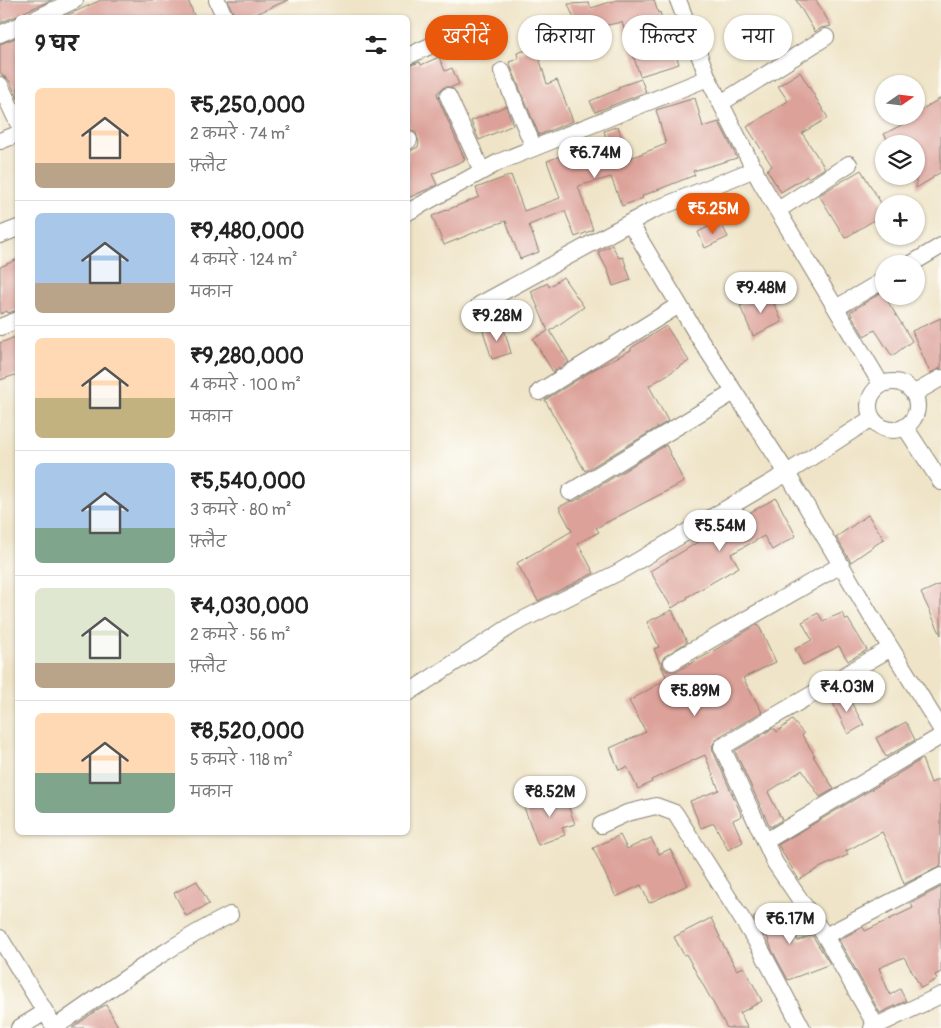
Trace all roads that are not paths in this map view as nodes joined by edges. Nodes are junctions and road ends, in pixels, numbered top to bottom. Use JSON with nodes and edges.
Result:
{"nodes":[{"id":1,"x":75,"y":0,"type":"edge"},
{"id":2,"x":217,"y":0,"type":"edge"},
{"id":3,"x":678,"y":0,"type":"edge"},
{"id":4,"x":43,"y":15,"type":"edge"},
{"id":5,"x":224,"y":15,"type":"edge"},
{"id":6,"x":15,"y":27,"type":"edge"},
{"id":7,"x":0,"y":34,"type":"edge"},
{"id":8,"x":826,"y":37,"type":"dead end"},
{"id":9,"x":425,"y":48,"type":"edge"},
{"id":10,"x":410,"y":55,"type":"edge"},
{"id":11,"x":502,"y":71,"type":"dead end"},
{"id":12,"x":708,"y":78,"type":"junction"},
{"id":13,"x":0,"y":85,"type":"edge"},
{"id":14,"x":448,"y":96,"type":"dead end"},
{"id":15,"x":721,"y":103,"type":"junction"},
{"id":16,"x":15,"y":117,"type":"edge"},
{"id":17,"x":15,"y":135,"type":"edge"},
{"id":18,"x":0,"y":142,"type":"edge"},
{"id":19,"x":534,"y":148,"type":"junction"},
{"id":20,"x":849,"y":164,"type":"dead end"},
{"id":21,"x":754,"y":169,"type":"junction"},
{"id":22,"x":482,"y":172,"type":"junction"},
{"id":23,"x":778,"y":210,"type":"junction"},
{"id":24,"x":410,"y":211,"type":"edge"},
{"id":25,"x":630,"y":223,"type":"junction"},
{"id":26,"x":15,"y":229,"type":"edge"},
{"id":27,"x":0,"y":235,"type":"edge"},
{"id":28,"x":941,"y":246,"type":"edge"},
{"id":29,"x":925,"y":255,"type":"edge"},
{"id":30,"x":875,"y":285,"type":"edge"},
{"id":31,"x":479,"y":305,"type":"dead end"},
{"id":32,"x":679,"y":305,"type":"junction"},
{"id":33,"x":836,"y":308,"type":"junction"},
{"id":34,"x":15,"y":321,"type":"edge"},
{"id":35,"x":0,"y":326,"type":"edge"},
{"id":36,"x":941,"y":378,"type":"edge"},
{"id":37,"x":881,"y":384,"type":"junction"},
{"id":38,"x":539,"y":392,"type":"dead end"},
{"id":39,"x":734,"y":392,"type":"junction"},
{"id":40,"x":915,"y":393,"type":"junction"},
{"id":41,"x":872,"y":418,"type":"junction"},
{"id":42,"x":906,"y":427,"type":"junction"},
{"id":43,"x":787,"y":473,"type":"junction"},
{"id":44,"x":941,"y":482,"type":"edge"},
{"id":45,"x":570,"y":492,"type":"dead end"},
{"id":46,"x":841,"y":565,"type":"junction"},
{"id":47,"x":891,"y":648,"type":"junction"},
{"id":48,"x":672,"y":662,"type":"dead end"},
{"id":49,"x":410,"y":692,"type":"edge"},
{"id":50,"x":941,"y":729,"type":"edge"},
{"id":51,"x":941,"y":736,"type":"edge"},
{"id":52,"x":600,"y":825,"type":"dead end"},
{"id":53,"x":766,"y":842,"type":"junction"},
{"id":54,"x":941,"y":876,"type":"edge"},
{"id":55,"x":230,"y":915,"type":"dead end"},
{"id":56,"x":825,"y":936,"type":"junction"},
{"id":57,"x":0,"y":938,"type":"edge"},
{"id":58,"x":941,"y":995,"type":"edge"},
{"id":59,"x":45,"y":1012,"type":"junction"},
{"id":60,"x":875,"y":1027,"type":"edge"},
{"id":61,"x":19,"y":1028,"type":"edge"},
{"id":62,"x":54,"y":1028,"type":"edge"},
{"id":63,"x":802,"y":1028,"type":"edge"}],
"edges":[{"from":1,"to":4,"type":"street"},
{"from":2,"to":5,"type":"street"},
{"from":3,"to":12,"type":"street"},
{"from":6,"to":7,"type":"street"},
{"from":8,"to":15,"type":"street"},
{"from":9,"to":10,"type":"street"},
{"from":11,"to":19,"type":"street"},
{"from":12,"to":15,"type":"street"},
{"from":12,"to":19,"type":"street"},
{"from":13,"to":16,"type":"street"},
{"from":14,"to":22,"type":"street"},
{"from":15,"to":21,"type":"street"},
{"from":17,"to":18,"type":"street"},
{"from":19,"to":22,"type":"street"},
{"from":20,"to":23,"type":"street"},
{"from":21,"to":23,"type":"street"},
{"from":21,"to":25,"type":"street"},
{"from":22,"to":24,"type":"street"},
{"from":23,"to":33,"type":"street"},
{"from":25,"to":31,"type":"street"},
{"from":25,"to":32,"type":"street"},
{"from":26,"to":27,"type":"street"},
{"from":28,"to":29,"type":"street"},
{"from":30,"to":33,"type":"street"},
{"from":32,"to":38,"type":"street"},
{"from":32,"to":39,"type":"street"},
{"from":33,"to":37,"type":"street"},
{"from":34,"to":35,"type":"street"},
{"from":36,"to":40,"type":"street"},
{"from":37,"to":40,"type":"street"},
{"from":37,"to":41,"type":"street"},
{"from":39,"to":43,"type":"street"},
{"from":39,"to":45,"type":"street"},
{"from":40,"to":42,"type":"street"},
{"from":41,"to":42,"type":"street"},
{"from":41,"to":43,"type":"street"},
{"from":42,"to":44,"type":"street"},
{"from":43,"to":46,"type":"street"},
{"from":43,"to":49,"type":"street"},
{"from":46,"to":47,"type":"street"},
{"from":46,"to":48,"type":"street"},
{"from":47,"to":50,"type":"street"},
{"from":47,"to":53,"type":"street"},
{"from":51,"to":53,"type":"street"},
{"from":52,"to":63,"type":"street"},
{"from":53,"to":56,"type":"street"},
{"from":54,"to":56,"type":"street"},
{"from":55,"to":62,"type":"street"},
{"from":56,"to":60,"type":"street"},
{"from":57,"to":59,"type":"street"},
{"from":58,"to":60,"type":"street"},
{"from":59,"to":61,"type":"street"},
{"from":59,"to":62,"type":"street"}]}
